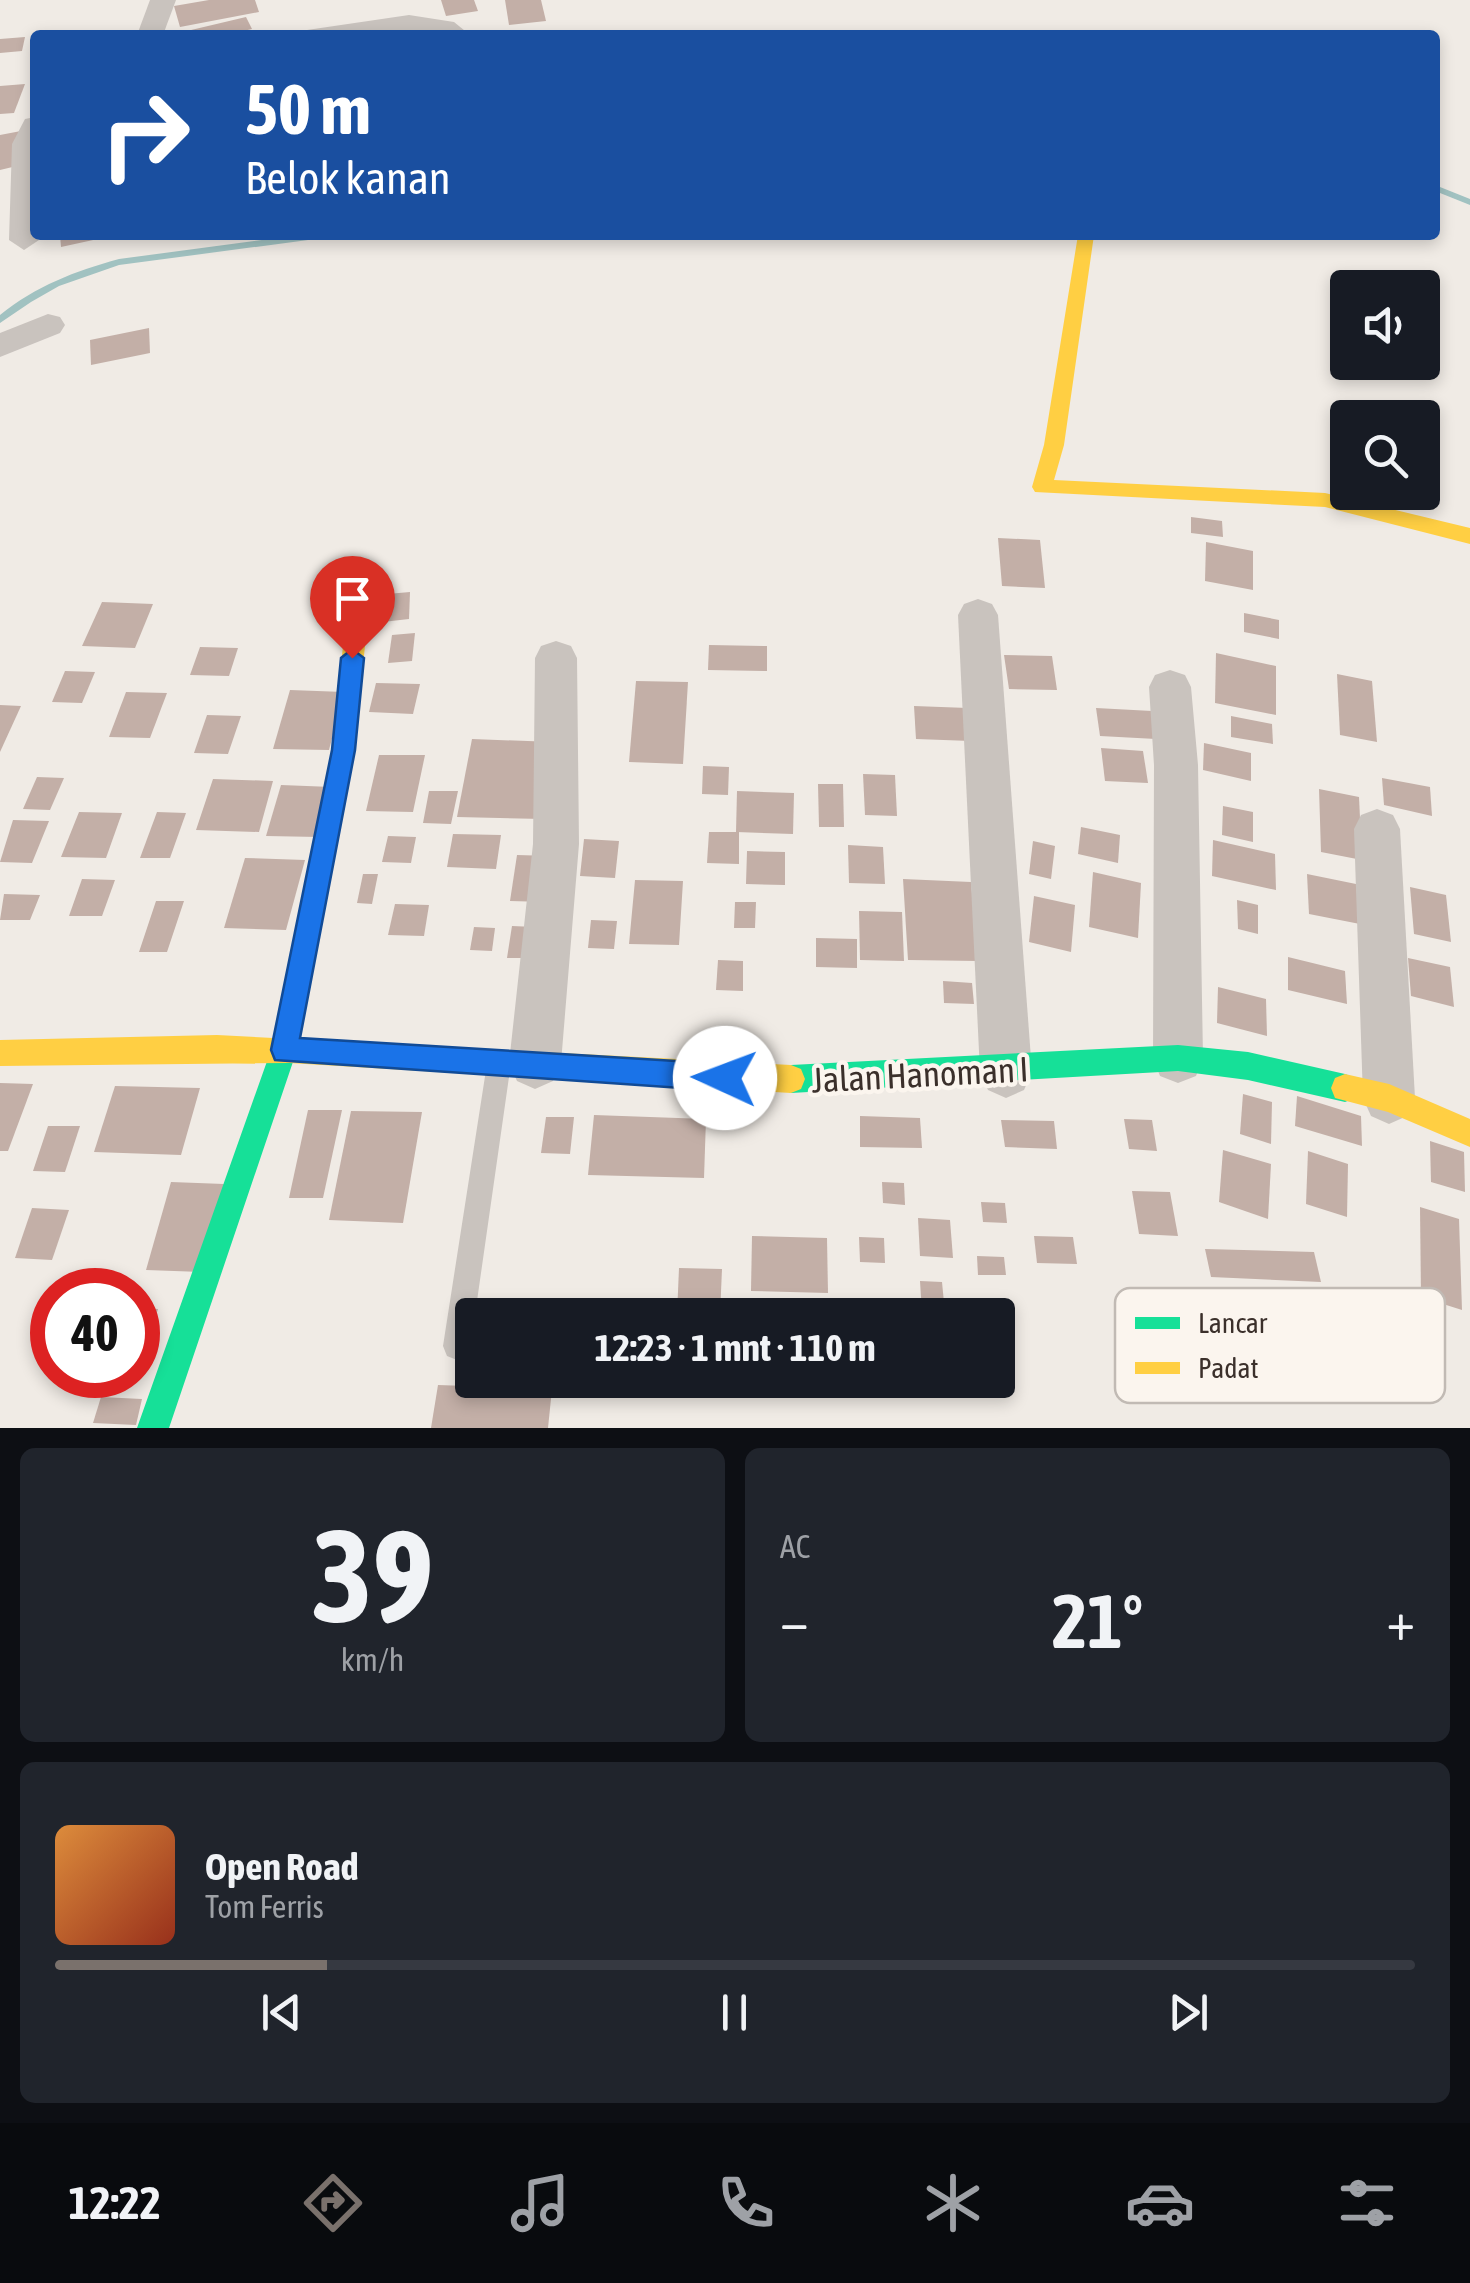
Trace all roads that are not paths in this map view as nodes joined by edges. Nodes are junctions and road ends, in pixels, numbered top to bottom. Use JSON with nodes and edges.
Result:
{"nodes":[{"id":1,"x":163,"y":0,"type":"edge"},
{"id":2,"x":152,"y":30,"type":"edge"},
{"id":3,"x":343,"y":30,"type":"edge"},
{"id":4,"x":451,"y":30,"type":"edge"},
{"id":5,"x":30,"y":113,"type":"edge"},
{"id":6,"x":0,"y":124,"type":"edge"},
{"id":7,"x":30,"y":136,"type":"edge"},
{"id":8,"x":24,"y":240,"type":"dead end"},
{"id":9,"x":1085,"y":240,"type":"edge"},
{"id":10,"x":48,"y":324,"type":"dead end"},
{"id":11,"x":0,"y":346,"type":"edge"},
{"id":12,"x":1470,"y":536,"type":"edge"},
{"id":13,"x":978,"y":616,"type":"dead end"},
{"id":14,"x":356,"y":628,"type":"dead end"},
{"id":15,"x":556,"y":658,"type":"dead end"},
{"id":16,"x":1170,"y":687,"type":"dead end"},
{"id":17,"x":1377,"y":829,"type":"dead end"},
{"id":18,"x":284,"y":1050,"type":"junction"},
{"id":19,"x":0,"y":1053,"type":"edge"},
{"id":20,"x":1178,"y":1058,"type":"junction"},
{"id":21,"x":517,"y":1063,"type":"junction"},
{"id":22,"x":1006,"y":1072,"type":"junction"},
{"id":23,"x":1389,"y":1098,"type":"junction"},
{"id":24,"x":1470,"y":1133,"type":"edge"},
{"id":25,"x":468,"y":1298,"type":"edge"},
{"id":26,"x":153,"y":1428,"type":"edge"}],
"edges":[{"from":1,"to":2,"type":"street"},
{"from":3,"to":4,"type":"street"},
{"from":5,"to":6,"type":"street"},
{"from":7,"to":8,"type":"street"},
{"from":9,"to":12,"type":"street"},
{"from":10,"to":11,"type":"street"},
{"from":13,"to":22,"type":"street"},
{"from":14,"to":18,"type":"street"},
{"from":15,"to":21,"type":"street"},
{"from":16,"to":20,"type":"street"},
{"from":17,"to":23,"type":"street"},
{"from":18,"to":19,"type":"street","name":"Jalan Hanoman I"},
{"from":18,"to":21,"type":"street","name":"Jalan Hanoman I"},
{"from":18,"to":26,"type":"street"},
{"from":20,"to":22,"type":"street","name":"Jalan Hanoman I"},
{"from":20,"to":23,"type":"street","name":"Jalan Hanoman I"},
{"from":21,"to":22,"type":"street","name":"Jalan Hanoman I"},
{"from":21,"to":25,"type":"lane"},
{"from":23,"to":24,"type":"street","name":"Jalan Hanoman I"}]}
